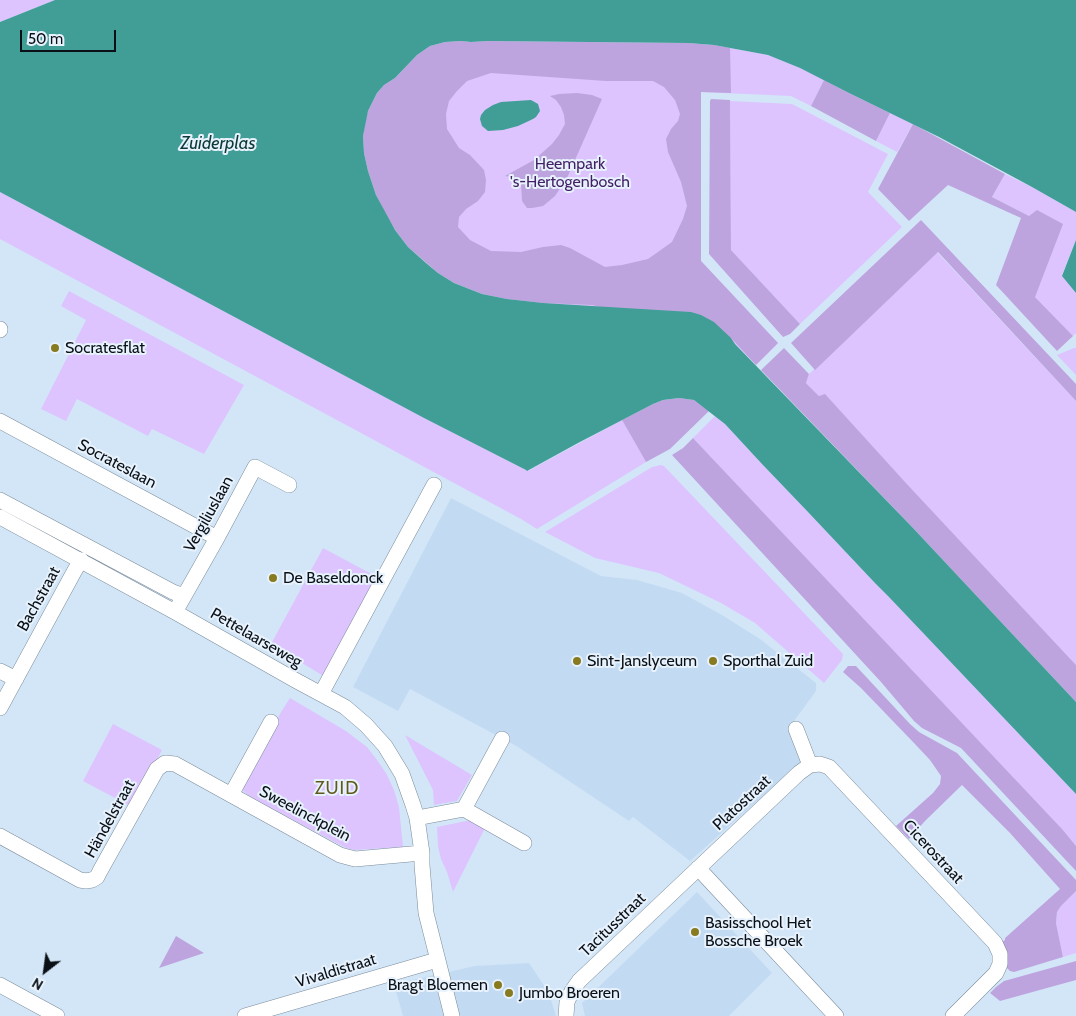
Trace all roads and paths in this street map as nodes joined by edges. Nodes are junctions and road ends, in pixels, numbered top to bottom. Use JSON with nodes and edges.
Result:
{"nodes":[{"id":1,"x":0,"y":421,"type":"edge"},
{"id":2,"x":434,"y":484,"type":"dead end"},
{"id":3,"x":289,"y":485,"type":"dead end"},
{"id":4,"x":0,"y":500,"type":"edge"},
{"id":5,"x":0,"y":517,"type":"edge"},
{"id":6,"x":216,"y":538,"type":"junction"},
{"id":7,"x":81,"y":560,"type":"junction"},
{"id":8,"x":184,"y":596,"type":"junction"},
{"id":9,"x":175,"y":612,"type":"junction"},
{"id":10,"x":0,"y":670,"type":"edge"},
{"id":11,"x":16,"y":679,"type":"junction"},
{"id":12,"x":321,"y":694,"type":"junction"},
{"id":13,"x":0,"y":708,"type":"edge"},
{"id":14,"x":271,"y":722,"type":"dead end"},
{"id":15,"x":796,"y":729,"type":"dead end"},
{"id":16,"x":502,"y":739,"type":"dead end"},
{"id":17,"x":165,"y":763,"type":"joint"},
{"id":18,"x":810,"y":765,"type":"junction"},
{"id":19,"x":232,"y":795,"type":"junction"},
{"id":20,"x":464,"y":809,"type":"junction"},
{"id":21,"x":417,"y":818,"type":"junction"},
{"id":22,"x":0,"y":836,"type":"edge"},
{"id":23,"x":524,"y":843,"type":"dead end"},
{"id":24,"x":422,"y":853,"type":"junction"},
{"id":25,"x":698,"y":868,"type":"junction"},
{"id":26,"x":437,"y":960,"type":"junction"},
{"id":27,"x":0,"y":985,"type":"edge"},
{"id":28,"x":960,"y":1014,"type":"edge"},
{"id":29,"x":57,"y":1016,"type":"edge"},
{"id":30,"x":245,"y":1016,"type":"edge"},
{"id":31,"x":452,"y":1016,"type":"edge"},
{"id":32,"x":566,"y":1016,"type":"edge"},
{"id":33,"x":836,"y":1016,"type":"edge"}],
"edges":[{"from":1,"to":6,"type":"street","name":"Socrateslaan"},
{"from":2,"to":12,"type":"street"},
{"from":3,"to":6,"type":"street","name":"Vergiliuslaan"},
{"from":4,"to":8,"type":"street"},
{"from":5,"to":7,"type":"street","name":"Pettelaarseweg"},
{"from":6,"to":8,"type":"street","name":"Vergiliuslaan"},
{"from":7,"to":9,"type":"street","name":"Pettelaarseweg"},
{"from":7,"to":11,"type":"street","name":"Bachstraat"},
{"from":8,"to":9,"type":"street","name":"Vergiliuslaan"},
{"from":9,"to":12,"type":"street","name":"Pettelaarseweg"},
{"from":10,"to":11,"type":"street"},
{"from":11,"to":13,"type":"street","name":"Bachstraat"},
{"from":12,"to":21,"type":"street","name":"Pettelaarseweg"},
{"from":14,"to":19,"type":"street","name":"Sweelinckplein"},
{"from":15,"to":18,"type":"street"},
{"from":16,"to":20,"type":"street"},
{"from":17,"to":19,"type":"street","name":"Sweelinckplein"},
{"from":17,"to":22,"type":"street","name":"Händelstraat"},
{"from":18,"to":25,"type":"street","name":"Platostraat"},
{"from":18,"to":28,"type":"street","name":"Cicerostraat"},
{"from":19,"to":24,"type":"street","name":"Sweelinckplein"},
{"from":20,"to":21,"type":"street"},
{"from":20,"to":23,"type":"street"},
{"from":21,"to":24,"type":"street","name":"Pettelaarseweg"},
{"from":24,"to":26,"type":"street","name":"Pettelaarseweg"},
{"from":25,"to":32,"type":"street","name":"Tacitusstraat"},
{"from":25,"to":33,"type":"street"},
{"from":26,"to":30,"type":"street","name":"Vivaldistraat"},
{"from":26,"to":31,"type":"street","name":"Pettelaarseweg"},
{"from":27,"to":29,"type":"street"}]}
